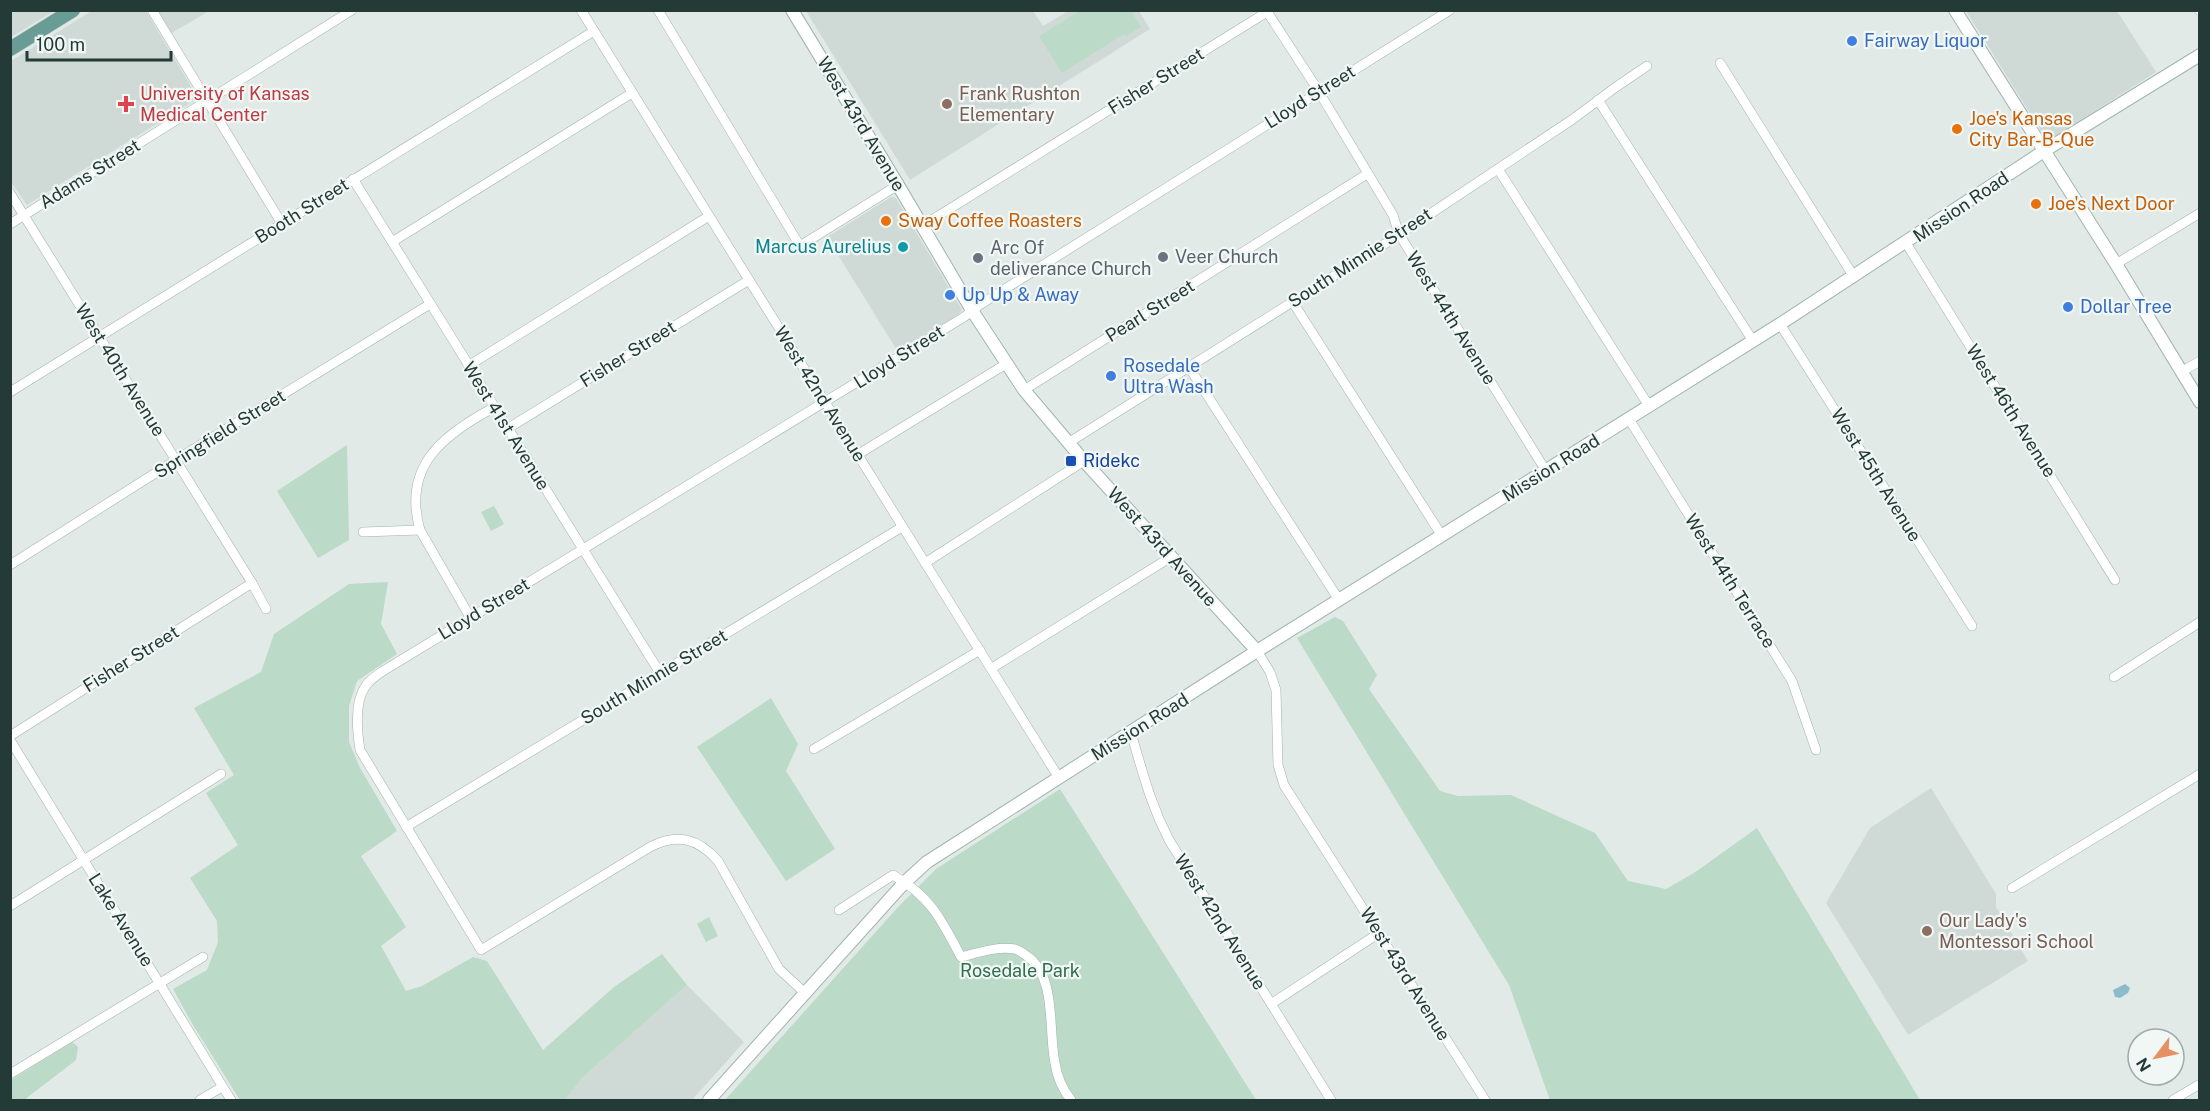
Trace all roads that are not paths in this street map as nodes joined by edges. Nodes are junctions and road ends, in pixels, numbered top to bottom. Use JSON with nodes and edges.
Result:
{"nodes":[{"id":1,"x":152,"y":10,"type":"edge"},
{"id":2,"x":352,"y":10,"type":"edge"},
{"id":3,"x":581,"y":10,"type":"edge"},
{"id":4,"x":658,"y":10,"type":"edge"},
{"id":5,"x":792,"y":10,"type":"edge"},
{"id":6,"x":1450,"y":10,"type":"edge"},
{"id":7,"x":1955,"y":10,"type":"edge"},
{"id":8,"x":73,"y":11,"type":"edge"},
{"id":9,"x":1267,"y":11,"type":"edge"},
{"id":10,"x":594,"y":31,"type":"junction"},
{"id":11,"x":10,"y":50,"type":"edge"},
{"id":12,"x":2199,"y":55,"type":"edge"},
{"id":13,"x":1720,"y":63,"type":"dead end"},
{"id":14,"x":1647,"y":66,"type":"dead end"},
{"id":15,"x":1318,"y":91,"type":"junction"},
{"id":16,"x":632,"y":93,"type":"junction"},
{"id":17,"x":1598,"y":100,"type":"junction"},
{"id":18,"x":207,"y":101,"type":"junction"},
{"id":19,"x":2044,"y":151,"type":"junction"},
{"id":20,"x":1498,"y":169,"type":"junction"},
{"id":21,"x":1367,"y":174,"type":"junction"},
{"id":22,"x":353,"y":179,"type":"junction"},
{"id":23,"x":898,"y":185,"type":"junction"},
{"id":24,"x":10,"y":193,"type":"edge"},
{"id":25,"x":2199,"y":213,"type":"edge"},
{"id":26,"x":24,"y":215,"type":"junction"},
{"id":27,"x":709,"y":216,"type":"junction"},
{"id":28,"x":10,"y":224,"type":"edge"},
{"id":29,"x":282,"y":224,"type":"junction"},
{"id":30,"x":922,"y":226,"type":"junction"},
{"id":31,"x":1399,"y":234,"type":"junction"},
{"id":32,"x":392,"y":242,"type":"junction"},
{"id":33,"x":1906,"y":243,"type":"junction"},
{"id":34,"x":2116,"y":264,"type":"junction"},
{"id":35,"x":1854,"y":277,"type":"junction"},
{"id":36,"x":749,"y":280,"type":"junction"},
{"id":37,"x":1292,"y":302,"type":"junction"},
{"id":38,"x":430,"y":304,"type":"junction"},
{"id":39,"x":973,"y":312,"type":"junction"},
{"id":40,"x":1780,"y":324,"type":"junction"},
{"id":41,"x":100,"y":336,"type":"junction"},
{"id":42,"x":1753,"y":341,"type":"junction"},
{"id":43,"x":2199,"y":361,"type":"edge"},
{"id":44,"x":1006,"y":364,"type":"junction"},
{"id":45,"x":468,"y":366,"type":"junction"},
{"id":46,"x":1189,"y":368,"type":"junction"},
{"id":47,"x":2181,"y":372,"type":"junction"},
{"id":48,"x":1024,"y":390,"type":"junction"},
{"id":49,"x":10,"y":392,"type":"edge"},
{"id":50,"x":2199,"y":402,"type":"edge"},
{"id":51,"x":825,"y":403,"type":"junction"},
{"id":52,"x":1649,"y":406,"type":"junction"},
{"id":53,"x":494,"y":408,"type":"junction"},
{"id":54,"x":1629,"y":419,"type":"junction"},
{"id":55,"x":507,"y":429,"type":"junction"},
{"id":56,"x":1068,"y":443,"type":"junction"},
{"id":57,"x":857,"y":455,"type":"junction"},
{"id":58,"x":176,"y":460,"type":"junction"},
{"id":59,"x":1083,"y":461,"type":"junction"},
{"id":60,"x":1546,"y":471,"type":"junction"},
{"id":61,"x":902,"y":527,"type":"junction"},
{"id":62,"x":420,"y":530,"type":"junction"},
{"id":63,"x":363,"y":532,"type":"dead end"},
{"id":64,"x":1442,"y":536,"type":"junction"},
{"id":65,"x":582,"y":549,"type":"junction"},
{"id":66,"x":1171,"y":557,"type":"junction"},
{"id":67,"x":925,"y":563,"type":"junction"},
{"id":68,"x":10,"y":566,"type":"edge"},
{"id":69,"x":2115,"y":580,"type":"dead end"},
{"id":70,"x":252,"y":583,"type":"junction"},
{"id":71,"x":1339,"y":600,"type":"junction"},
{"id":72,"x":266,"y":609,"type":"dead end"},
{"id":73,"x":470,"y":617,"type":"junction"},
{"id":74,"x":2199,"y":622,"type":"edge"},
{"id":75,"x":1972,"y":626,"type":"dead end"},
{"id":76,"x":980,"y":650,"type":"junction"},
{"id":77,"x":1257,"y":651,"type":"junction"},
{"id":78,"x":992,"y":668,"type":"junction"},
{"id":79,"x":660,"y":673,"type":"junction"},
{"id":80,"x":2114,"y":676,"type":"dead end"},
{"id":81,"x":1131,"y":733,"type":"junction"},
{"id":82,"x":10,"y":736,"type":"edge"},
{"id":83,"x":10,"y":741,"type":"edge"},
{"id":84,"x":814,"y":749,"type":"dead end"},
{"id":85,"x":1816,"y":750,"type":"dead end"},
{"id":86,"x":221,"y":774,"type":"dead end"},
{"id":87,"x":2199,"y":774,"type":"edge"},
{"id":88,"x":1059,"y":778,"type":"junction"},
{"id":89,"x":406,"y":827,"type":"junction"},
{"id":90,"x":84,"y":861,"type":"junction"},
{"id":91,"x":904,"y":883,"type":"junction"},
{"id":92,"x":2012,"y":888,"type":"dead end"},
{"id":93,"x":10,"y":906,"type":"edge"},
{"id":94,"x":839,"y":910,"type":"dead end"},
{"id":95,"x":1379,"y":933,"type":"junction"},
{"id":96,"x":203,"y":957,"type":"dead end"},
{"id":97,"x":160,"y":982,"type":"junction"},
{"id":98,"x":805,"y":993,"type":"junction"},
{"id":99,"x":1270,"y":1004,"type":"junction"},
{"id":100,"x":10,"y":1074,"type":"edge"},
{"id":101,"x":2199,"y":1084,"type":"edge"},
{"id":102,"x":222,"y":1087,"type":"junction"},
{"id":103,"x":200,"y":1101,"type":"edge"},
{"id":104,"x":231,"y":1101,"type":"edge"},
{"id":105,"x":709,"y":1101,"type":"edge"},
{"id":106,"x":1071,"y":1101,"type":"edge"},
{"id":107,"x":1331,"y":1101,"type":"edge"},
{"id":108,"x":1485,"y":1101,"type":"edge"},
{"id":109,"x":2173,"y":1101,"type":"edge"}],
"edges":[{"from":1,"to":18,"type":"street"},
{"from":2,"to":18,"type":"street","name":"Adams Street"},
{"from":3,"to":10,"type":"street","name":"West 42nd Avenue"},
{"from":4,"to":23,"type":"street"},
{"from":5,"to":23,"type":"main road","name":"West 43rd Avenue"},
{"from":6,"to":15,"type":"street","name":"Lloyd Street"},
{"from":7,"to":19,"type":"main road"},
{"from":8,"to":11,"type":"main road"},
{"from":9,"to":15,"type":"street","name":"West 44th Avenue"},
{"from":9,"to":30,"type":"street","name":"Fisher Street"},
{"from":10,"to":16,"type":"street","name":"West 42nd Avenue"},
{"from":10,"to":22,"type":"street","name":"Booth Street"},
{"from":12,"to":19,"type":"main road","name":"Mission Road"},
{"from":13,"to":35,"type":"street"},
{"from":14,"to":17,"type":"street","name":"South Minnie Street"},
{"from":15,"to":21,"type":"street","name":"West 44th Avenue"},
{"from":15,"to":39,"type":"street","name":"Lloyd Street"},
{"from":16,"to":27,"type":"street","name":"West 42nd Avenue"},
{"from":16,"to":32,"type":"street"},
{"from":17,"to":20,"type":"street","name":"South Minnie Street"},
{"from":17,"to":42,"type":"street"},
{"from":18,"to":26,"type":"street","name":"Adams Street"},
{"from":18,"to":29,"type":"street"},
{"from":19,"to":33,"type":"main road","name":"Mission Road"},
{"from":19,"to":34,"type":"main road"},
{"from":20,"to":31,"type":"street","name":"South Minnie Street"},
{"from":20,"to":52,"type":"street"},
{"from":21,"to":31,"type":"street","name":"West 44th Avenue"},
{"from":21,"to":48,"type":"street","name":"Pearl Street"},
{"from":22,"to":29,"type":"street","name":"Booth Street"},
{"from":22,"to":32,"type":"street","name":"West 41st Avenue"},
{"from":23,"to":30,"type":"main road","name":"West 43rd Avenue"},
{"from":24,"to":26,"type":"street","name":"West 40th Avenue"},
{"from":25,"to":34,"type":"street"},
{"from":26,"to":28,"type":"street","name":"Adams Street"},
{"from":26,"to":41,"type":"street","name":"West 40th Avenue"},
{"from":27,"to":36,"type":"street","name":"West 42nd Avenue"},
{"from":27,"to":45,"type":"street"},
{"from":29,"to":41,"type":"street","name":"Booth Street"},
{"from":30,"to":39,"type":"main road","name":"West 43rd Avenue"},
{"from":31,"to":37,"type":"street","name":"South Minnie Street"},
{"from":31,"to":60,"type":"street","name":"West 44th Avenue"},
{"from":32,"to":38,"type":"street","name":"West 41st Avenue"},
{"from":33,"to":35,"type":"main road","name":"Mission Road"},
{"from":33,"to":69,"type":"street","name":"West 46th Avenue"},
{"from":34,"to":47,"type":"main road"},
{"from":35,"to":40,"type":"main road","name":"Mission Road"},
{"from":36,"to":51,"type":"street","name":"West 42nd Avenue"},
{"from":36,"to":55,"type":"street","name":"Fisher Street"},
{"from":37,"to":46,"type":"street","name":"South Minnie Street"},
{"from":37,"to":64,"type":"street"},
{"from":38,"to":45,"type":"street","name":"West 41st Avenue"},
{"from":38,"to":58,"type":"street","name":"Springfield Street"},
{"from":39,"to":44,"type":"main road","name":"West 43rd Avenue"},
{"from":39,"to":51,"type":"street","name":"Lloyd Street"},
{"from":40,"to":42,"type":"main road","name":"Mission Road"},
{"from":40,"to":75,"type":"street","name":"West 45th Avenue"},
{"from":41,"to":49,"type":"street","name":"Booth Street"},
{"from":41,"to":58,"type":"street","name":"West 40th Avenue"},
{"from":42,"to":52,"type":"main road","name":"Mission Road"},
{"from":43,"to":47,"type":"street"},
{"from":44,"to":48,"type":"main road","name":"West 43rd Avenue"},
{"from":44,"to":57,"type":"street"},
{"from":45,"to":53,"type":"street","name":"West 41st Avenue"},
{"from":46,"to":56,"type":"street","name":"South Minnie Street"},
{"from":46,"to":71,"type":"street"},
{"from":47,"to":50,"type":"main road"},
{"from":48,"to":56,"type":"main road","name":"West 43rd Avenue"},
{"from":51,"to":57,"type":"street","name":"West 42nd Avenue"},
{"from":51,"to":65,"type":"street","name":"Lloyd Street"},
{"from":52,"to":54,"type":"main road","name":"Mission Road"},
{"from":53,"to":55,"type":"street","name":"West 41st Avenue"},
{"from":53,"to":62,"type":"street"},
{"from":54,"to":60,"type":"main road","name":"Mission Road"},
{"from":54,"to":85,"type":"street","name":"West 44th Terrace"},
{"from":55,"to":65,"type":"street","name":"West 41st Avenue"},
{"from":56,"to":59,"type":"main road","name":"West 43rd Avenue"},
{"from":57,"to":61,"type":"street","name":"West 42nd Avenue"},
{"from":58,"to":68,"type":"street","name":"Springfield Street"},
{"from":58,"to":70,"type":"street","name":"West 40th Avenue"},
{"from":59,"to":66,"type":"main road","name":"West 43rd Avenue"},
{"from":59,"to":67,"type":"street"},
{"from":60,"to":64,"type":"main road","name":"Mission Road"},
{"from":61,"to":67,"type":"street","name":"West 42nd Avenue"},
{"from":61,"to":79,"type":"street","name":"South Minnie Street"},
{"from":62,"to":63,"type":"street"},
{"from":62,"to":73,"type":"street"},
{"from":64,"to":71,"type":"main road","name":"Mission Road"},
{"from":65,"to":73,"type":"street","name":"Lloyd Street"},
{"from":65,"to":79,"type":"street","name":"West 41st Avenue"},
{"from":66,"to":77,"type":"main road","name":"West 43rd Avenue"},
{"from":66,"to":78,"type":"street"},
{"from":67,"to":76,"type":"street","name":"West 42nd Avenue"},
{"from":70,"to":72,"type":"street","name":"West 40th Avenue"},
{"from":70,"to":82,"type":"street","name":"Fisher Street"},
{"from":71,"to":77,"type":"main road","name":"Mission Road"},
{"from":73,"to":89,"type":"street","name":"Lloyd Street"},
{"from":74,"to":80,"type":"street"},
{"from":76,"to":78,"type":"street","name":"West 42nd Avenue"},
{"from":76,"to":84,"type":"street"},
{"from":77,"to":81,"type":"main road","name":"Mission Road"},
{"from":77,"to":95,"type":"street","name":"West 43rd Avenue"},
{"from":78,"to":88,"type":"street","name":"West 42nd Avenue"},
{"from":79,"to":89,"type":"street","name":"South Minnie Street"},
{"from":81,"to":88,"type":"main road","name":"Mission Road"},
{"from":81,"to":99,"type":"street","name":"West 42nd Avenue"},
{"from":83,"to":90,"type":"street","name":"Lake Avenue"},
{"from":86,"to":90,"type":"street"},
{"from":87,"to":92,"type":"street"},
{"from":88,"to":91,"type":"main road","name":"Mission Road"},
{"from":89,"to":98,"type":"street"},
{"from":90,"to":93,"type":"street"},
{"from":90,"to":97,"type":"street","name":"Lake Avenue"},
{"from":91,"to":94,"type":"street"},
{"from":91,"to":98,"type":"main road","name":"Mission Road"},
{"from":91,"to":106,"type":"street"},
{"from":95,"to":99,"type":"street"},
{"from":95,"to":108,"type":"street","name":"West 43rd Avenue"},
{"from":96,"to":97,"type":"street"},
{"from":97,"to":100,"type":"street"},
{"from":97,"to":102,"type":"street","name":"Lake Avenue"},
{"from":98,"to":105,"type":"main road","name":"Mission Road"},
{"from":99,"to":107,"type":"street","name":"West 42nd Avenue"},
{"from":101,"to":109,"type":"street"},
{"from":102,"to":103,"type":"street"},
{"from":102,"to":104,"type":"street","name":"Lake Avenue"}]}
